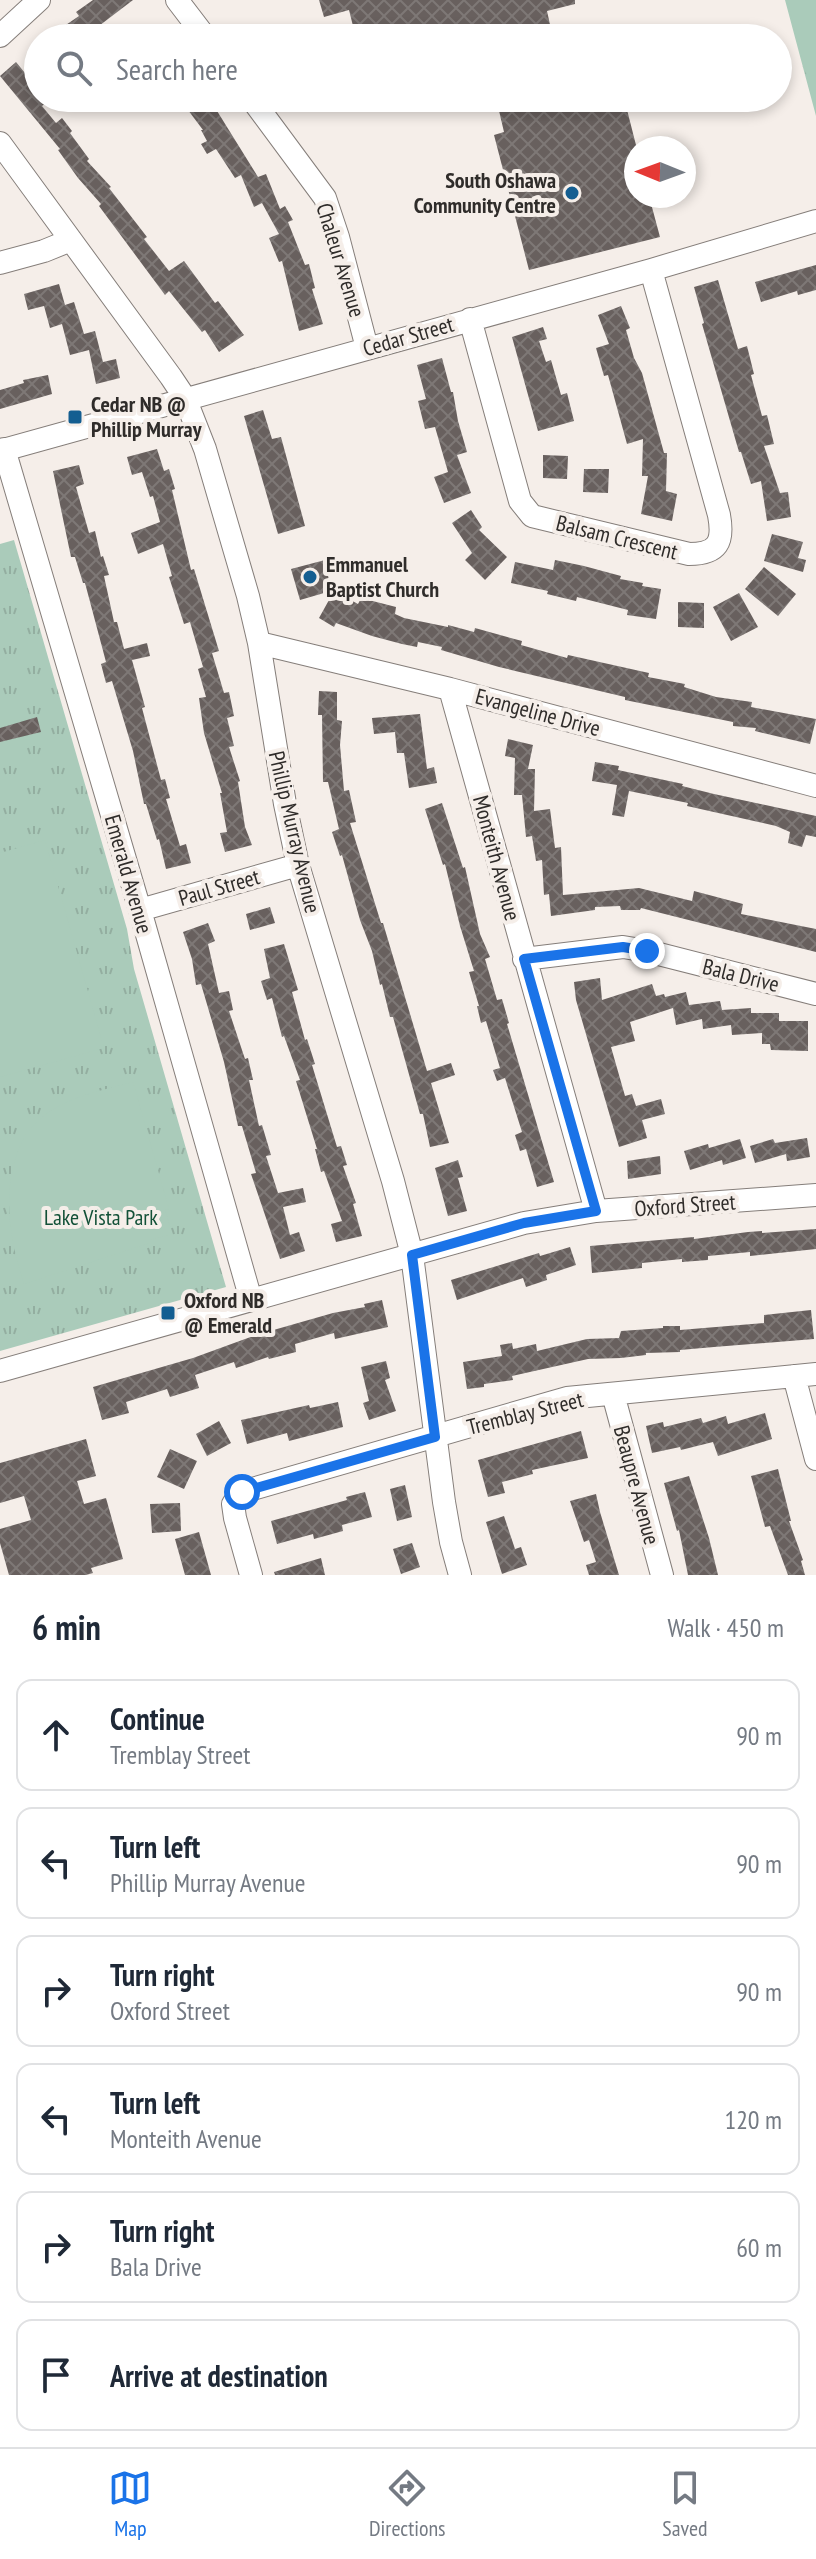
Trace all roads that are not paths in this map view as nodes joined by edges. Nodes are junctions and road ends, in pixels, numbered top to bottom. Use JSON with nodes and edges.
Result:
{"nodes":[{"id":1,"x":39,"y":0,"type":"edge"},
{"id":2,"x":177,"y":0,"type":"edge"},
{"id":3,"x":195,"y":24,"type":"edge"},
{"id":4,"x":0,"y":36,"type":"edge"},
{"id":5,"x":261,"y":112,"type":"edge"},
{"id":6,"x":0,"y":143,"type":"edge"},
{"id":7,"x":816,"y":221,"type":"edge"},
{"id":8,"x":71,"y":240,"type":"junction"},
{"id":9,"x":0,"y":263,"type":"edge"},
{"id":10,"x":651,"y":270,"type":"junction"},
{"id":11,"x":470,"y":319,"type":"junction"},
{"id":12,"x":367,"y":348,"type":"junction"},
{"id":13,"x":185,"y":398,"type":"junction"},
{"id":14,"x":2,"y":450,"type":"edge"},
{"id":15,"x":259,"y":643,"type":"junction"},
{"id":16,"x":450,"y":689,"type":"junction"},
{"id":17,"x":816,"y":786,"type":"edge"},
{"id":18,"x":298,"y":865,"type":"junction"},
{"id":19,"x":140,"y":910,"type":"junction"},
{"id":20,"x":524,"y":959,"type":"junction"},
{"id":21,"x":816,"y":994,"type":"edge"},
{"id":22,"x":816,"y":1195,"type":"edge"},
{"id":23,"x":596,"y":1211,"type":"junction"},
{"id":24,"x":412,"y":1255,"type":"junction"},
{"id":25,"x":251,"y":1300,"type":"junction"},
{"id":26,"x":0,"y":1371,"type":"edge"},
{"id":27,"x":805,"y":1375,"type":"edge"},
{"id":28,"x":613,"y":1394,"type":"junction"},
{"id":29,"x":435,"y":1437,"type":"junction"},
{"id":30,"x":816,"y":1459,"type":"edge"},
{"id":31,"x":251,"y":1575,"type":"edge"},
{"id":32,"x":460,"y":1575,"type":"edge"},
{"id":33,"x":662,"y":1575,"type":"edge"}],
"edges":[{"from":1,"to":4,"type":"street"},
{"from":2,"to":3,"type":"street"},
{"from":5,"to":12,"type":"street","name":"Chaleur Avenue"},
{"from":6,"to":8,"type":"street","name":"Phillip Murray Avenue"},
{"from":7,"to":10,"type":"street","name":"Cedar Street"},
{"from":8,"to":9,"type":"street"},
{"from":8,"to":13,"type":"street","name":"Phillip Murray Avenue"},
{"from":10,"to":11,"type":"street","name":"Cedar Street"},
{"from":10,"to":11,"type":"street","name":"Balsam Crescent"},
{"from":11,"to":12,"type":"street","name":"Cedar Street"},
{"from":12,"to":13,"type":"street","name":"Cedar Street"},
{"from":13,"to":14,"type":"street","name":"Cedar Street"},
{"from":13,"to":15,"type":"street","name":"Phillip Murray Avenue"},
{"from":14,"to":19,"type":"street","name":"Emerald Avenue"},
{"from":15,"to":16,"type":"street","name":"Evangeline Drive"},
{"from":15,"to":18,"type":"street","name":"Phillip Murray Avenue"},
{"from":16,"to":17,"type":"street","name":"Evangeline Drive"},
{"from":16,"to":20,"type":"street","name":"Monteith Avenue"},
{"from":18,"to":19,"type":"street","name":"Paul Street"},
{"from":18,"to":24,"type":"street","name":"Phillip Murray Avenue"},
{"from":19,"to":25,"type":"street","name":"Emerald Avenue"},
{"from":20,"to":21,"type":"street","name":"Bala Drive"},
{"from":20,"to":23,"type":"street","name":"Monteith Avenue"},
{"from":22,"to":23,"type":"street","name":"Oxford Street"},
{"from":23,"to":24,"type":"street","name":"Oxford Street"},
{"from":24,"to":25,"type":"street","name":"Oxford Street"},
{"from":24,"to":29,"type":"street","name":"Phillip Murray Avenue"},
{"from":25,"to":26,"type":"street","name":"Oxford Street"},
{"from":27,"to":28,"type":"street","name":"Tremblay Street"},
{"from":27,"to":30,"type":"street"},
{"from":28,"to":29,"type":"street","name":"Tremblay Street"},
{"from":28,"to":33,"type":"street","name":"Beaupre Avenue"},
{"from":29,"to":31,"type":"street","name":"Tremblay Street"},
{"from":29,"to":32,"type":"street","name":"Phillip Murray Avenue"}]}
